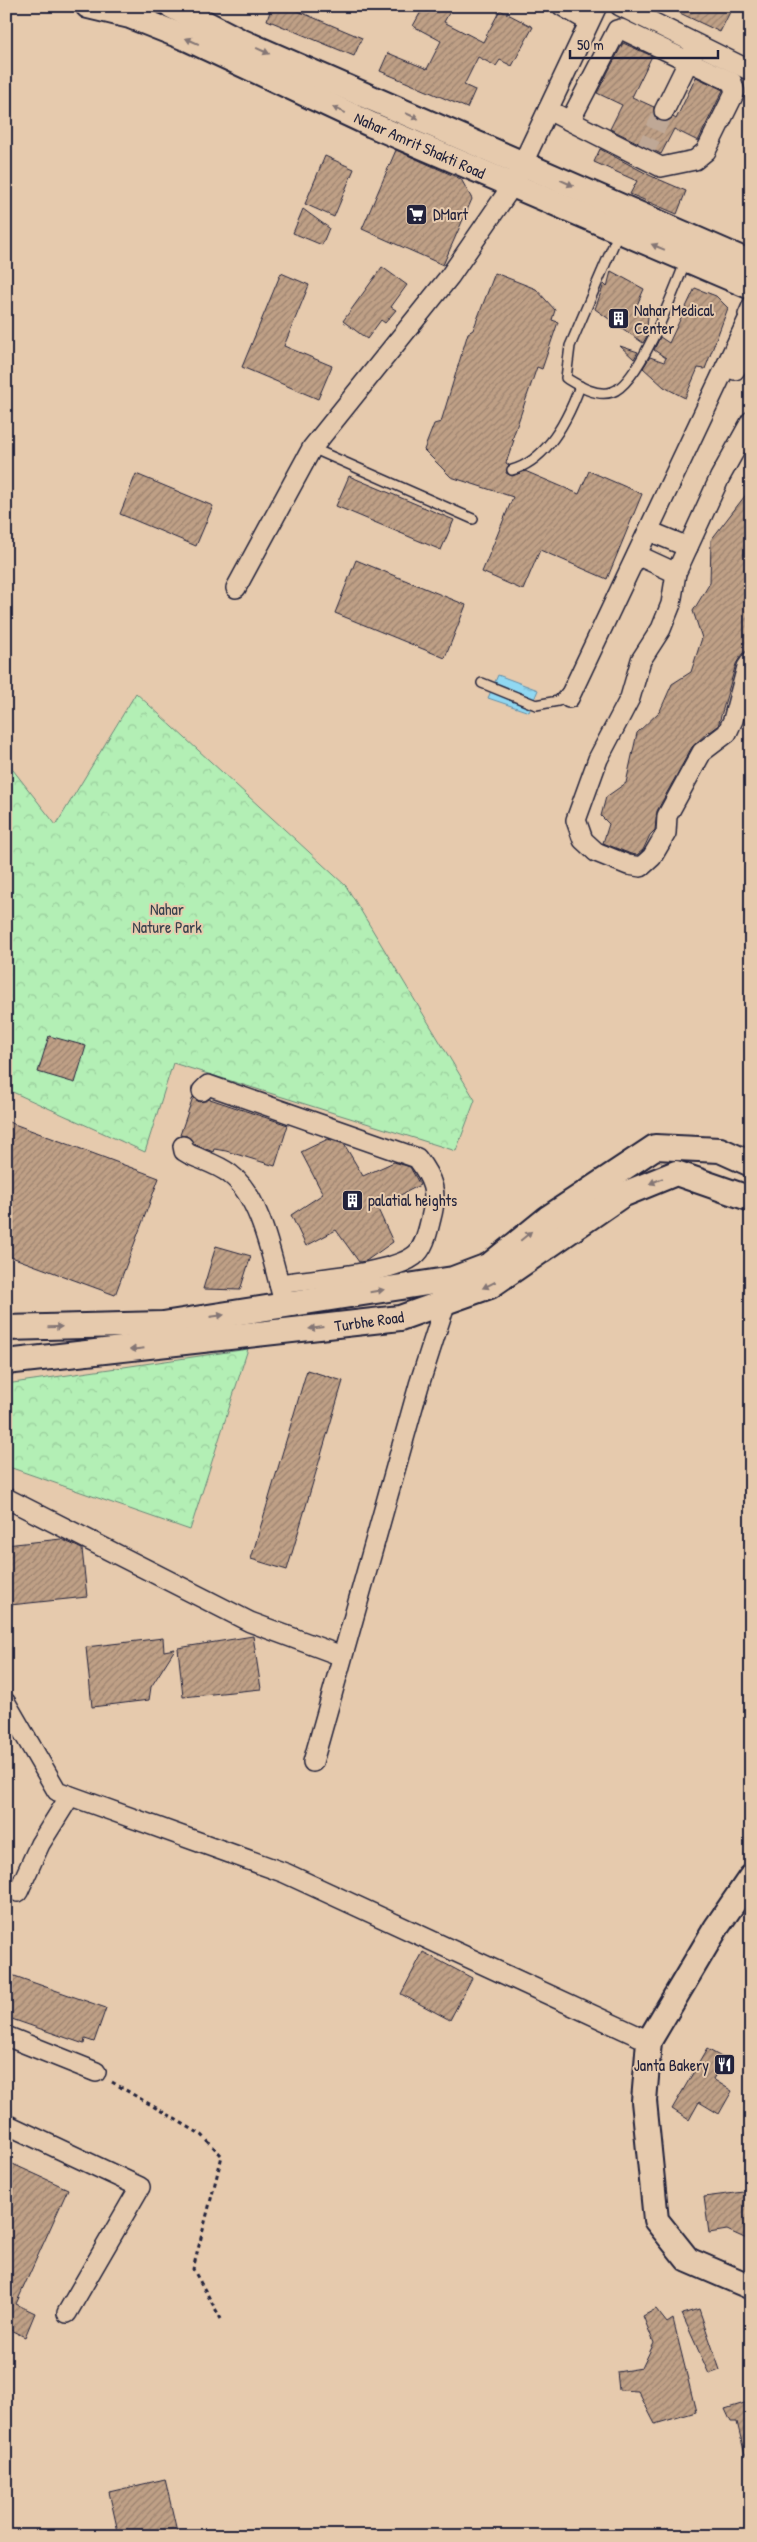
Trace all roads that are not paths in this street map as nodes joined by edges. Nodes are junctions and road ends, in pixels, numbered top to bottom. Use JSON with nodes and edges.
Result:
{"nodes":[{"id":1,"x":88,"y":6,"type":"edge"},
{"id":2,"x":172,"y":6,"type":"edge"},
{"id":3,"x":562,"y":6,"type":"edge"},
{"id":4,"x":620,"y":6,"type":"edge"},
{"id":5,"x":132,"y":11,"type":"edge"},
{"id":6,"x":592,"y":14,"type":"edge"},
{"id":7,"x":696,"y":44,"type":"junction"},
{"id":8,"x":689,"y":62,"type":"junction"},
{"id":9,"x":751,"y":71,"type":"edge"},
{"id":10,"x":381,"y":102,"type":"junction"},
{"id":11,"x":548,"y":110,"type":"junction"},
{"id":12,"x":664,"y":111,"type":"tunnel mouth"},
{"id":13,"x":570,"y":121,"type":"junction"},
{"id":14,"x":372,"y":125,"type":"junction"},
{"id":15,"x":522,"y":164,"type":"junction"},
{"id":16,"x":512,"y":186,"type":"junction"},
{"id":17,"x":620,"y":231,"type":"junction"},
{"id":18,"x":691,"y":249,"type":"junction"},
{"id":19,"x":751,"y":263,"type":"edge"},
{"id":20,"x":751,"y":287,"type":"edge"},
{"id":21,"x":751,"y":296,"type":"edge"},
{"id":22,"x":751,"y":313,"type":"edge"},
{"id":23,"x":751,"y":346,"type":"edge"},
{"id":24,"x":726,"y":366,"type":"junction"},
{"id":25,"x":580,"y":386,"type":"junction"},
{"id":26,"x":751,"y":421,"type":"edge"},
{"id":27,"x":312,"y":448,"type":"junction"},
{"id":28,"x":512,"y":470,"type":"dead end"},
{"id":29,"x":473,"y":519,"type":"dead end"},
{"id":30,"x":649,"y":531,"type":"junction"},
{"id":31,"x":688,"y":547,"type":"junction"},
{"id":32,"x":637,"y":555,"type":"junction"},
{"id":33,"x":676,"y":572,"type":"junction"},
{"id":34,"x":236,"y":588,"type":"dead end"},
{"id":35,"x":751,"y":661,"type":"edge"},
{"id":36,"x":482,"y":683,"type":"dead end"},
{"id":37,"x":569,"y":698,"type":"dead end"},
{"id":38,"x":202,"y":1091,"type":"dead end"},
{"id":39,"x":183,"y":1146,"type":"dead end"},
{"id":40,"x":706,"y":1150,"type":"junction"},
{"id":41,"x":751,"y":1164,"type":"edge"},
{"id":42,"x":701,"y":1182,"type":"junction"},
{"id":43,"x":751,"y":1199,"type":"edge"},
{"id":44,"x":450,"y":1290,"type":"junction"},
{"id":45,"x":281,"y":1295,"type":"junction"},
{"id":46,"x":6,"y":1328,"type":"edge"},
{"id":47,"x":287,"y":1332,"type":"junction"},
{"id":48,"x":167,"y":1334,"type":"junction"},
{"id":49,"x":6,"y":1362,"type":"edge"},
{"id":50,"x":6,"y":1498,"type":"edge"},
{"id":51,"x":342,"y":1656,"type":"junction"},
{"id":52,"x":6,"y":1703,"type":"edge"},
{"id":53,"x":313,"y":1762,"type":"dead end"},
{"id":54,"x":70,"y":1796,"type":"junction"},
{"id":55,"x":751,"y":1877,"type":"edge"},
{"id":56,"x":18,"y":1892,"type":"dead end"},
{"id":57,"x":6,"y":2036,"type":"edge"},
{"id":58,"x":649,"y":2041,"type":"junction"},
{"id":59,"x":96,"y":2072,"type":"road end"},
{"id":60,"x":6,"y":2124,"type":"edge"},
{"id":61,"x":751,"y":2287,"type":"edge"},
{"id":62,"x":67,"y":2313,"type":"dead end"}],
"edges":[{"from":1,"to":5,"type":"street","name":"Nahar Amrit Shakti Road"},
{"from":2,"to":10,"type":"street","name":"Nahar Amrit Shakti Road","one_way":true},
{"from":3,"to":6,"type":"street"},
{"from":4,"to":7,"type":"street"},
{"from":14,"to":5,"type":"street","name":"Nahar Amrit Shakti Road","one_way":true},
{"from":6,"to":11,"type":"street"},
{"from":7,"to":8,"type":"street"},
{"from":7,"to":9,"type":"street"},
{"from":8,"to":12,"type":"street"},
{"from":8,"to":13,"type":"street"},
{"from":8,"to":13,"type":"street"},
{"from":10,"to":14,"type":"street"},
{"from":10,"to":15,"type":"street","name":"Nahar Amrit Shakti Road","one_way":true},
{"from":11,"to":13,"type":"street"},
{"from":11,"to":15,"type":"street"},
{"from":14,"to":16,"type":"street","name":"Nahar Amrit Shakti Road"},
{"from":15,"to":16,"type":"street"},
{"from":15,"to":18,"type":"street","name":"Nahar Amrit Shakti Road","one_way":true},
{"from":16,"to":17,"type":"street","name":"Nahar Amrit Shakti Road"},
{"from":16,"to":27,"type":"street"},
{"from":18,"to":17,"type":"street","name":"Nahar Amrit Shakti Road","one_way":true},
{"from":17,"to":25,"type":"lane"},
{"from":18,"to":19,"type":"street","name":"Nahar Amrit Shakti Road"},
{"from":18,"to":20,"type":"street","name":"Nahar Amrit Shakti Road"},
{"from":18,"to":25,"type":"lane"},
{"from":21,"to":36,"type":"lane"},
{"from":22,"to":24,"type":"street"},
{"from":23,"to":24,"type":"street"},
{"from":24,"to":30,"type":"street"},
{"from":25,"to":28,"type":"lane"},
{"from":26,"to":31,"type":"street"},
{"from":27,"to":29,"type":"lane"},
{"from":27,"to":34,"type":"street"},
{"from":30,"to":31,"type":"street"},
{"from":30,"to":32,"type":"street"},
{"from":31,"to":33,"type":"street"},
{"from":32,"to":33,"type":"street"},
{"from":32,"to":37,"type":"street"},
{"from":33,"to":35,"type":"street"},
{"from":38,"to":45,"type":"street"},
{"from":39,"to":45,"type":"street"},
{"from":40,"to":41,"type":"street"},
{"from":40,"to":42,"type":"street"},
{"from":44,"to":40,"type":"street","one_way":true},
{"from":42,"to":43,"type":"street","name":"Turbhe Road"},
{"from":42,"to":44,"type":"street","name":"Turbhe Road","one_way":true},
{"from":45,"to":44,"type":"street","one_way":true},
{"from":44,"to":47,"type":"street","name":"Turbhe Road","one_way":true},
{"from":44,"to":51,"type":"street"},
{"from":45,"to":47,"type":"street"},
{"from":48,"to":45,"type":"street","one_way":true},
{"from":46,"to":48,"type":"street","one_way":true},
{"from":47,"to":48,"type":"street","name":"Turbhe Road"},
{"from":48,"to":49,"type":"street","name":"Turbhe Road","one_way":true},
{"from":50,"to":51,"type":"street"},
{"from":51,"to":53,"type":"street"},
{"from":52,"to":54,"type":"street"},
{"from":54,"to":56,"type":"street"},
{"from":54,"to":58,"type":"street"},
{"from":55,"to":58,"type":"street"},
{"from":57,"to":59,"type":"street"},
{"from":58,"to":61,"type":"street"},
{"from":60,"to":62,"type":"street"}]}
